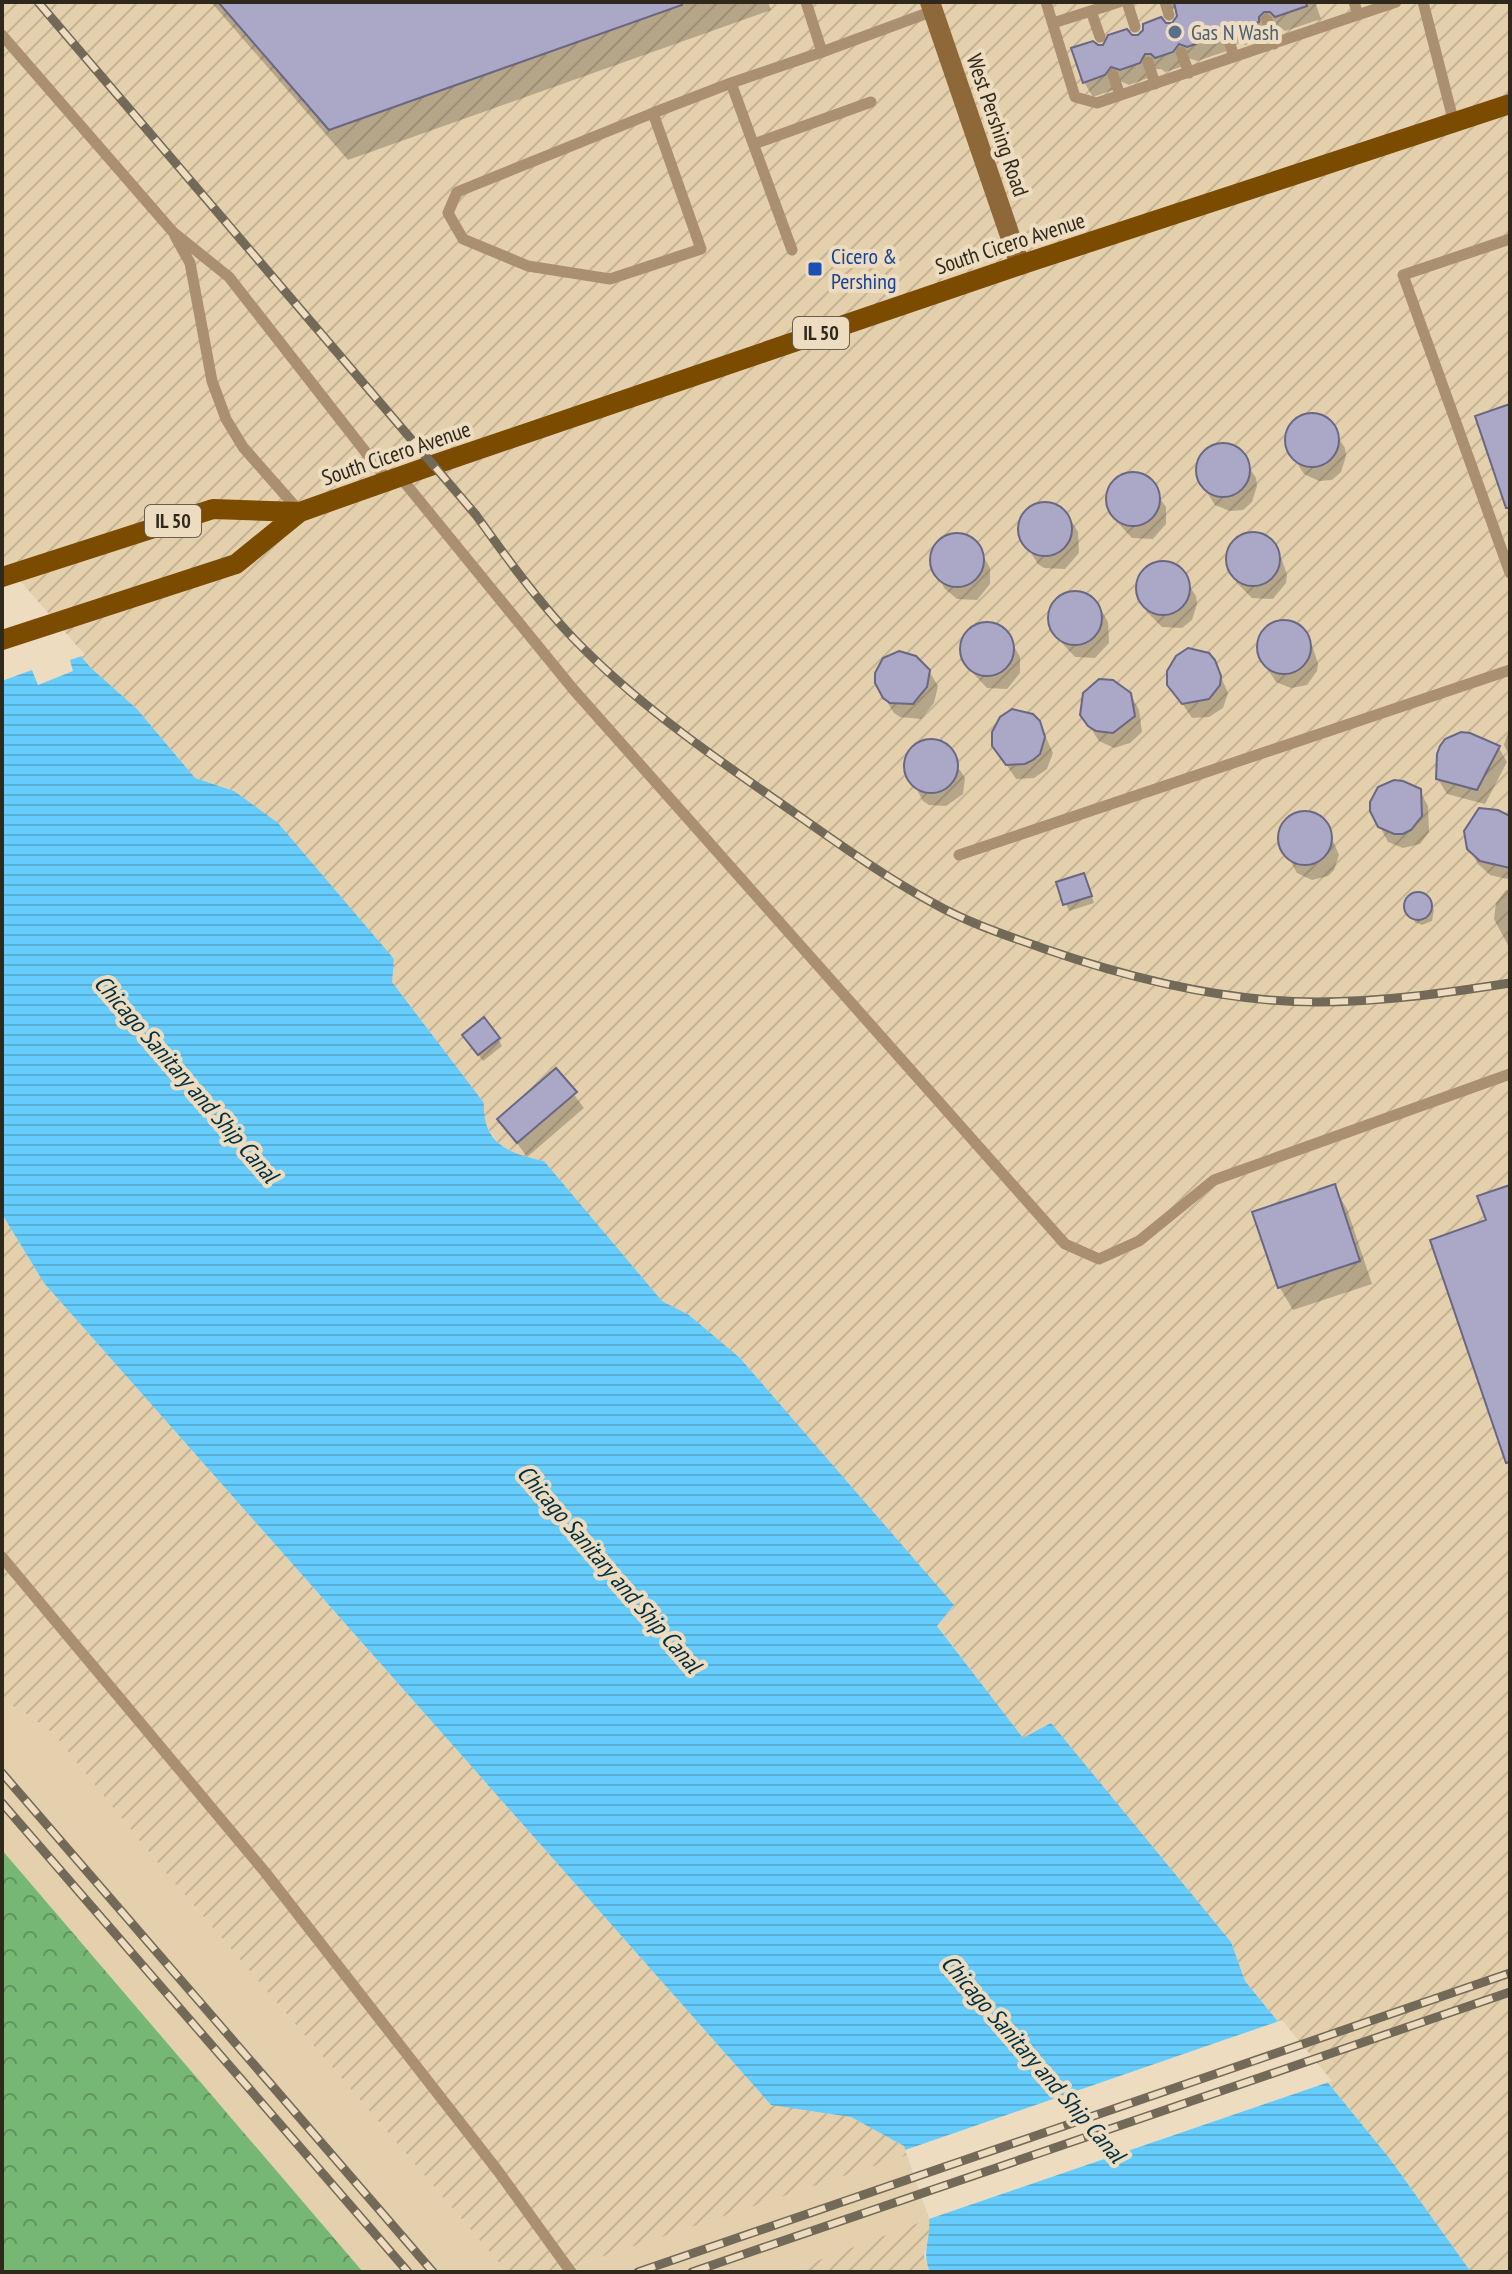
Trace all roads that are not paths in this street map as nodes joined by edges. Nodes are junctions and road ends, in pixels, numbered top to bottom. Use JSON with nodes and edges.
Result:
{"nodes":[{"id":1,"x":806,"y":2,"type":"edge"},
{"id":2,"x":1046,"y":2,"type":"edge"},
{"id":3,"x":1119,"y":2,"type":"edge"},
{"id":4,"x":1127,"y":2,"type":"edge"},
{"id":5,"x":1165,"y":2,"type":"edge"},
{"id":6,"x":1354,"y":2,"type":"edge"},
{"id":7,"x":1396,"y":2,"type":"edge"},
{"id":8,"x":1423,"y":2,"type":"edge"},
{"id":9,"x":1104,"y":4,"type":"edge"},
{"id":10,"x":931,"y":6,"type":"edge"},
{"id":11,"x":1091,"y":11,"type":"junction"},
{"id":12,"x":1169,"y":15,"type":"dead end"},
{"id":13,"x":1358,"y":15,"type":"junction"},
{"id":14,"x":1267,"y":20,"type":"dead end"},
{"id":15,"x":1053,"y":23,"type":"junction"},
{"id":16,"x":1135,"y":27,"type":"dead end"},
{"id":17,"x":1227,"y":34,"type":"dead end"},
{"id":18,"x":2,"y":35,"type":"edge"},
{"id":19,"x":1100,"y":37,"type":"dead end"},
{"id":20,"x":1274,"y":44,"type":"junction"},
{"id":21,"x":822,"y":52,"type":"junction"},
{"id":22,"x":1181,"y":52,"type":"dead end"},
{"id":23,"x":1234,"y":57,"type":"junction"},
{"id":24,"x":1148,"y":62,"type":"dead end"},
{"id":25,"x":1189,"y":73,"type":"junction"},
{"id":26,"x":1113,"y":75,"type":"dead end"},
{"id":27,"x":731,"y":83,"type":"junction"},
{"id":28,"x":1155,"y":84,"type":"junction"},
{"id":29,"x":1120,"y":95,"type":"junction"},
{"id":30,"x":871,"y":102,"type":"dead end"},
{"id":31,"x":1510,"y":104,"type":"edge"},
{"id":32,"x":653,"y":113,"type":"junction"},
{"id":33,"x":1454,"y":123,"type":"junction"},
{"id":34,"x":754,"y":144,"type":"junction"},
{"id":35,"x":173,"y":232,"type":"junction"},
{"id":36,"x":1510,"y":239,"type":"edge"},
{"id":37,"x":792,"y":250,"type":"dead end"},
{"id":38,"x":1020,"y":265,"type":"junction"},
{"id":39,"x":395,"y":480,"type":"junction"},
{"id":40,"x":300,"y":512,"type":"junction"},
{"id":41,"x":1510,"y":573,"type":"edge"},
{"id":42,"x":2,"y":577,"type":"edge"},
{"id":43,"x":2,"y":640,"type":"edge"},
{"id":44,"x":1510,"y":670,"type":"edge"},
{"id":45,"x":959,"y":855,"type":"dead end"},
{"id":46,"x":1510,"y":1074,"type":"edge"},
{"id":47,"x":2,"y":1557,"type":"edge"},
{"id":48,"x":571,"y":2272,"type":"edge"}],
"edges":[{"from":1,"to":21,"type":"lane"},
{"from":2,"to":15,"type":"lane"},
{"from":3,"to":9,"type":"lane"},
{"from":4,"to":16,"type":"lane"},
{"from":5,"to":12,"type":"lane"},
{"from":6,"to":13,"type":"lane"},
{"from":7,"to":13,"type":"lane"},
{"from":8,"to":33,"type":"lane"},
{"from":9,"to":11,"type":"lane"},
{"from":10,"to":21,"type":"lane"},
{"from":10,"to":38,"type":"main road","name":"West Pershing Road"},
{"from":11,"to":15,"type":"lane"},
{"from":11,"to":19,"type":"lane"},
{"from":13,"to":20,"type":"lane"},
{"from":14,"to":20,"type":"lane"},
{"from":15,"to":29,"type":"lane"},
{"from":17,"to":23,"type":"lane"},
{"from":18,"to":35,"type":"lane"},
{"from":20,"to":23,"type":"lane"},
{"from":21,"to":27,"type":"lane"},
{"from":22,"to":25,"type":"lane"},
{"from":23,"to":25,"type":"lane"},
{"from":24,"to":28,"type":"lane"},
{"from":25,"to":28,"type":"lane"},
{"from":26,"to":29,"type":"lane"},
{"from":27,"to":32,"type":"lane"},
{"from":27,"to":34,"type":"lane"},
{"from":28,"to":29,"type":"lane"},
{"from":30,"to":34,"type":"lane"},
{"from":31,"to":33,"type":"main road","name":"South Cicero Avenue","number":"IL 50"},
{"from":32,"to":32,"type":"lane"},
{"from":33,"to":38,"type":"main road","name":"South Cicero Avenue","number":"IL 50"},
{"from":34,"to":37,"type":"lane"},
{"from":35,"to":39,"type":"lane"},
{"from":35,"to":40,"type":"lane"},
{"from":36,"to":41,"type":"lane"},
{"from":38,"to":39,"type":"main road","name":"South Cicero Avenue","number":"IL 50"},
{"from":39,"to":40,"type":"main road","name":"South Cicero Avenue","number":"IL 50"},
{"from":39,"to":46,"type":"lane"},
{"from":40,"to":42,"type":"main road","name":"South Cicero Avenue","number":"IL 50"},
{"from":40,"to":43,"type":"main road","name":"South Cicero Avenue","number":"IL 50"},
{"from":44,"to":45,"type":"lane"},
{"from":47,"to":48,"type":"lane"}]}
